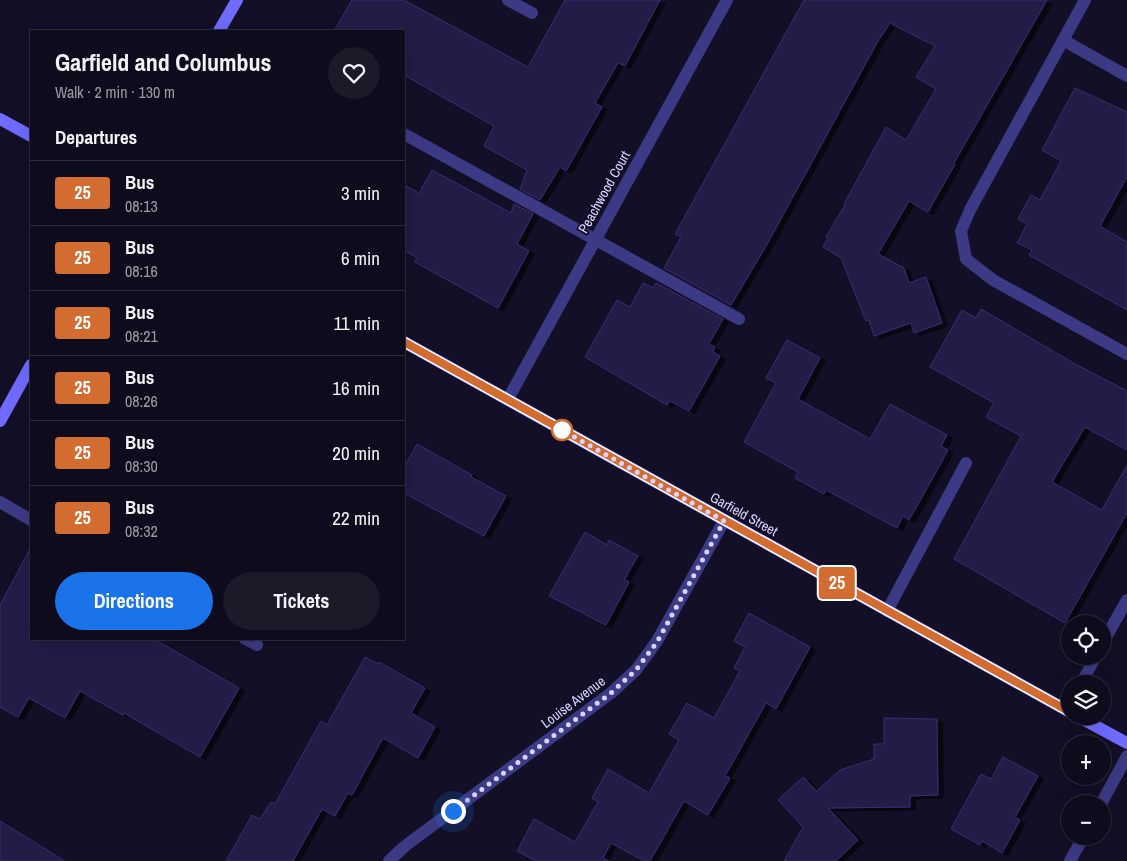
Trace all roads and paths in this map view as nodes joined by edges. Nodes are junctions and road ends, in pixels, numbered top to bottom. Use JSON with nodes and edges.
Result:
{"nodes":[{"id":1,"x":237,"y":0,"type":"edge"},
{"id":2,"x":508,"y":0,"type":"edge"},
{"id":3,"x":727,"y":0,"type":"edge"},
{"id":4,"x":1085,"y":0,"type":"edge"},
{"id":5,"x":532,"y":14,"type":"dead end"},
{"id":6,"x":220,"y":30,"type":"edge"},
{"id":7,"x":1062,"y":40,"type":"junction"},
{"id":8,"x":1127,"y":76,"type":"edge"},
{"id":9,"x":0,"y":119,"type":"edge"},
{"id":10,"x":30,"y":135,"type":"edge"},
{"id":11,"x":405,"y":135,"type":"edge"},
{"id":12,"x":595,"y":240,"type":"junction"},
{"id":13,"x":739,"y":319,"type":"dead end"},
{"id":14,"x":405,"y":343,"type":"edge"},
{"id":15,"x":1127,"y":354,"type":"edge"},
{"id":16,"x":30,"y":367,"type":"edge"},
{"id":17,"x":508,"y":399,"type":"junction"},
{"id":18,"x":0,"y":421,"type":"edge"},
{"id":19,"x":966,"y":463,"type":"dead end"},
{"id":20,"x":0,"y":502,"type":"edge"},
{"id":21,"x":30,"y":519,"type":"edge"},
{"id":22,"x":724,"y":521,"type":"junction"},
{"id":23,"x":1127,"y":600,"type":"edge"},
{"id":24,"x":887,"y":612,"type":"junction"},
{"id":25,"x":1111,"y":628,"type":"edge"},
{"id":26,"x":247,"y":640,"type":"edge"},
{"id":27,"x":256,"y":645,"type":"dead end"},
{"id":28,"x":1061,"y":706,"type":"edge"},
{"id":29,"x":1096,"y":725,"type":"edge"},
{"id":30,"x":1127,"y":743,"type":"edge"},
{"id":31,"x":1127,"y":756,"type":"edge"},
{"id":32,"x":1106,"y":795,"type":"edge"},
{"id":33,"x":1079,"y":845,"type":"edge"},
{"id":34,"x":389,"y":861,"type":"edge"},
{"id":35,"x":1070,"y":861,"type":"edge"}],
"edges":[{"from":1,"to":6,"type":"main road"},
{"from":2,"to":5,"type":"street"},
{"from":3,"to":12,"type":"street","name":"Peachwood Court"},
{"from":4,"to":7,"type":"street"},
{"from":7,"to":8,"type":"street"},
{"from":7,"to":15,"type":"street"},
{"from":9,"to":10,"type":"main road"},
{"from":11,"to":12,"type":"street"},
{"from":12,"to":13,"type":"street"},
{"from":12,"to":17,"type":"street","name":"Peachwood Court"},
{"from":14,"to":17,"type":"main road","name":"Garfield Street"},
{"from":16,"to":18,"type":"main road"},
{"from":17,"to":22,"type":"main road","name":"Garfield Street"},
{"from":19,"to":24,"type":"street"},
{"from":20,"to":21,"type":"street"},
{"from":22,"to":24,"type":"main road","name":"Garfield Street"},
{"from":22,"to":34,"type":"street","name":"Louise Avenue"},
{"from":23,"to":25,"type":"street"},
{"from":24,"to":28,"type":"main road","name":"Garfield Street"},
{"from":26,"to":27,"type":"street"},
{"from":29,"to":30,"type":"main road","name":"Garfield Street"},
{"from":31,"to":32,"type":"street"},
{"from":33,"to":35,"type":"street"}]}
